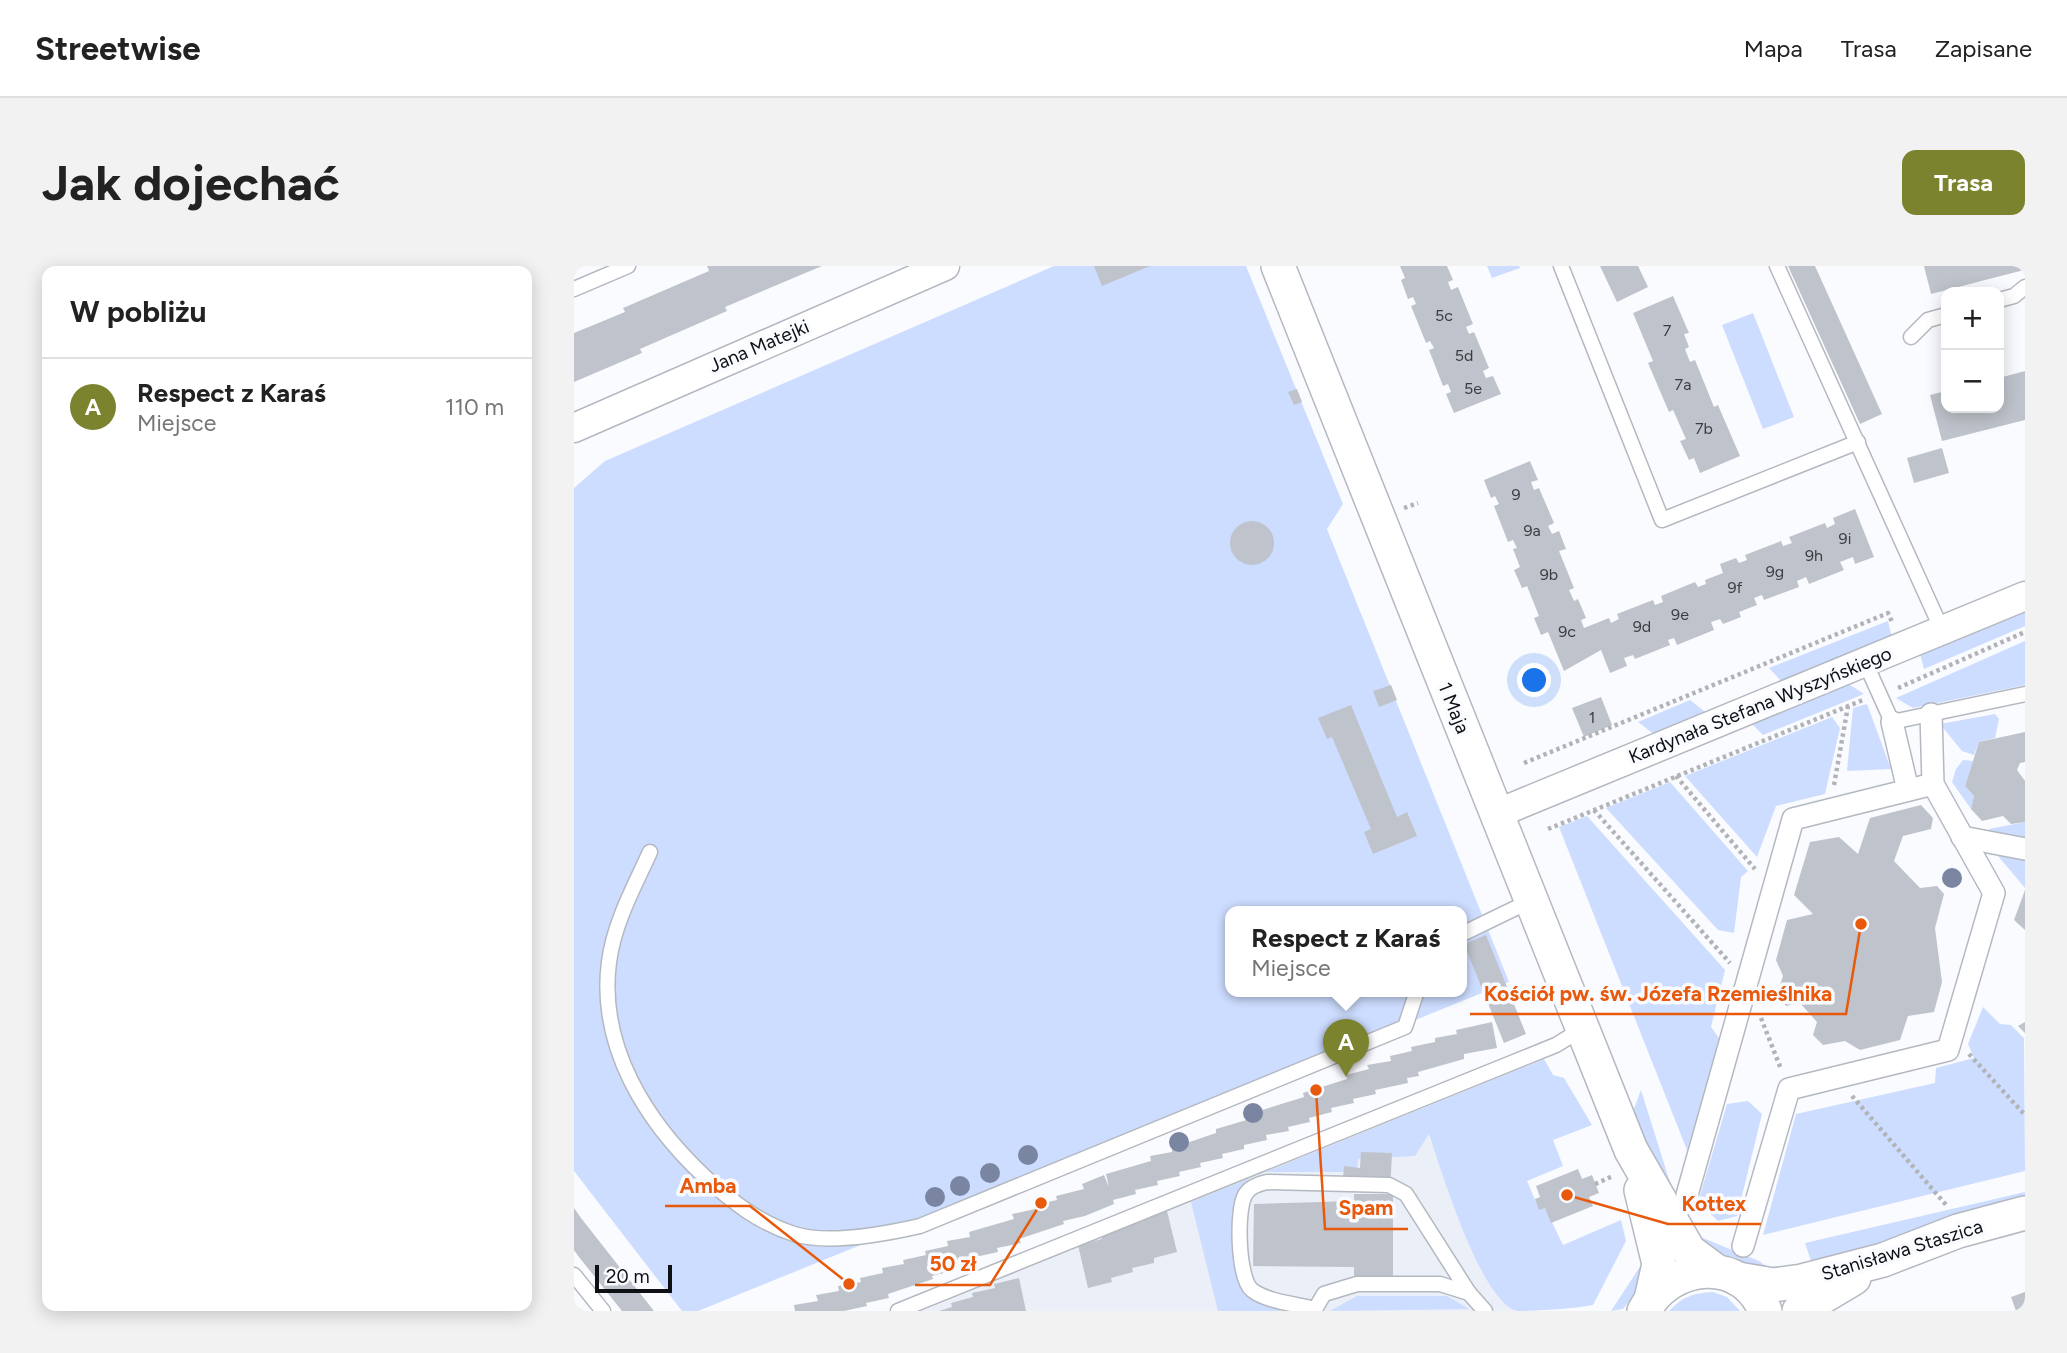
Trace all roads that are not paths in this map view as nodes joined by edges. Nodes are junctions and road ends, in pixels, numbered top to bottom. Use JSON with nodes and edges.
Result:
{"nodes":[{"id":1,"x":945,"y":266,"type":"edge"},
{"id":2,"x":1278,"y":266,"type":"edge"},
{"id":3,"x":1561,"y":266,"type":"edge"},
{"id":4,"x":1777,"y":266,"type":"edge"},
{"id":5,"x":622,"y":267,"type":"edge"},
{"id":6,"x":2025,"y":287,"type":"edge"},
{"id":7,"x":574,"y":289,"type":"edge"},
{"id":8,"x":2004,"y":299,"type":"edge"},
{"id":9,"x":1941,"y":316,"type":"edge"},
{"id":10,"x":1911,"y":337,"type":"dead end"},
{"id":11,"x":574,"y":428,"type":"edge"},
{"id":12,"x":1858,"y":442,"type":"junction"},
{"id":13,"x":2025,"y":596,"type":"edge"},
{"id":14,"x":1942,"y":630,"type":"junction"},
{"id":15,"x":1865,"y":662,"type":"junction"},
{"id":16,"x":2025,"y":694,"type":"edge"},
{"id":17,"x":1931,"y":714,"type":"junction"},
{"id":18,"x":1892,"y":722,"type":"junction"},
{"id":19,"x":1933,"y":784,"type":"junction"},
{"id":20,"x":1908,"y":790,"type":"junction"},
{"id":21,"x":1496,"y":814,"type":"junction"},
{"id":22,"x":1962,"y":837,"type":"junction"},
{"id":23,"x":2025,"y":849,"type":"edge"},
{"id":24,"x":650,"y":852,"type":"dead end"},
{"id":25,"x":1530,"y":901,"type":"junction"},
{"id":26,"x":1467,"y":931,"type":"edge"},
{"id":27,"x":1415,"y":997,"type":"edge"},
{"id":28,"x":1582,"y":1029,"type":"junction"},
{"id":29,"x":1631,"y":1150,"type":"junction"},
{"id":30,"x":1687,"y":1195,"type":"dead end"},
{"id":31,"x":2025,"y":1213,"type":"edge"},
{"id":32,"x":1743,"y":1246,"type":"dead end"},
{"id":33,"x":1883,"y":1260,"type":"junction"},
{"id":34,"x":574,"y":1275,"type":"edge"},
{"id":35,"x":1727,"y":1275,"type":"junction"},
{"id":36,"x":1469,"y":1293,"type":"junction"},
{"id":37,"x":1648,"y":1305,"type":"edge"},
{"id":38,"x":1314,"y":1310,"type":"edge"},
{"id":39,"x":603,"y":1311,"type":"edge"},
{"id":40,"x":898,"y":1311,"type":"edge"},
{"id":41,"x":1485,"y":1311,"type":"edge"},
{"id":42,"x":1765,"y":1311,"type":"edge"},
{"id":43,"x":1799,"y":1311,"type":"edge"}],
"edges":[{"from":1,"to":11,"type":"street","name":"Jana Matejki"},
{"from":2,"to":21,"type":"street","name":"1 Maja"},
{"from":3,"to":12,"type":"lane"},
{"from":4,"to":12,"type":"lane"},
{"from":5,"to":7,"type":"lane"},
{"from":6,"to":8,"type":"lane"},
{"from":9,"to":10,"type":"lane"},
{"from":12,"to":14,"type":"lane"},
{"from":13,"to":14,"type":"street","name":"Kardynała Stefana Wyszyńskiego"},
{"from":14,"to":15,"type":"street","name":"Kardynała Stefana Wyszyńskiego"},
{"from":15,"to":18,"type":"lane"},
{"from":15,"to":21,"type":"street","name":"Kardynała Stefana Wyszyńskiego"},
{"from":16,"to":17,"type":"lane"},
{"from":17,"to":18,"type":"lane"},
{"from":17,"to":19,"type":"street"},
{"from":18,"to":20,"type":"street"},
{"from":19,"to":20,"type":"street"},
{"from":19,"to":22,"type":"street"},
{"from":20,"to":30,"type":"street"},
{"from":21,"to":25,"type":"street","name":"1 Maja"},
{"from":22,"to":23,"type":"street"},
{"from":22,"to":32,"type":"street"},
{"from":24,"to":27,"type":"lane"},
{"from":25,"to":26,"type":"lane"},
{"from":25,"to":28,"type":"street","name":"1 Maja"},
{"from":28,"to":29,"type":"street","name":"1 Maja"},
{"from":28,"to":40,"type":"lane"},
{"from":29,"to":35,"type":"street","name":"1 Maja"},
{"from":29,"to":37,"type":"street","name":"1 Maja"},
{"from":31,"to":33,"type":"street","name":"Stanisława Staszica"},
{"from":33,"to":35,"type":"street","name":"Stanisława Staszica"},
{"from":33,"to":43,"type":"street"},
{"from":34,"to":39,"type":"lane"},
{"from":35,"to":37,"type":"street"},
{"from":35,"to":42,"type":"street","name":"1 Maja"},
{"from":36,"to":38,"type":"lane"},
{"from":36,"to":38,"type":"lane"},
{"from":36,"to":41,"type":"lane"}]}
